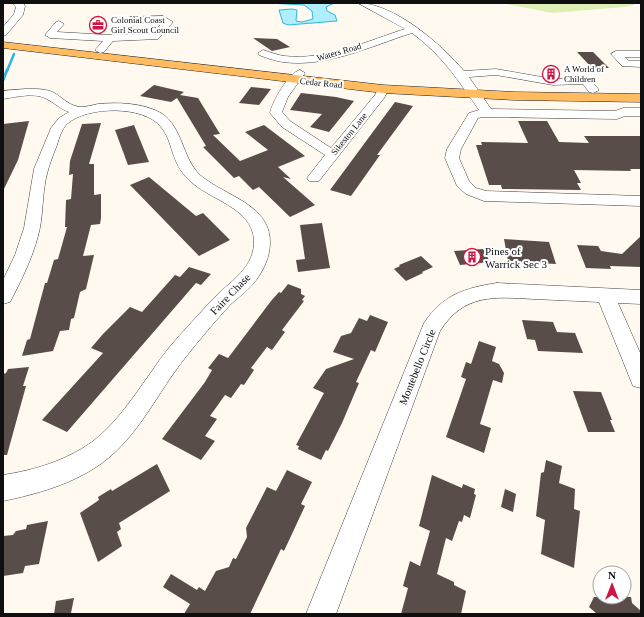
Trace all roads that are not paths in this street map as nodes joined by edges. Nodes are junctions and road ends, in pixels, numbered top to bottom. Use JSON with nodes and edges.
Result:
{"nodes":[{"id":1,"x":17,"y":3,"type":"edge"},
{"id":2,"x":362,"y":3,"type":"edge"},
{"id":3,"x":149,"y":19,"type":"junction"},
{"id":4,"x":130,"y":20,"type":"dead end"},
{"id":5,"x":59,"y":24,"type":"dead end"},
{"id":6,"x":414,"y":29,"type":"junction"},
{"id":7,"x":3,"y":33,"type":"edge"},
{"id":8,"x":134,"y":36,"type":"junction"},
{"id":9,"x":110,"y":38,"type":"junction"},
{"id":10,"x":3,"y":39,"type":"edge"},
{"id":11,"x":3,"y":45,"type":"edge"},
{"id":12,"x":100,"y":50,"type":"junction"},
{"id":13,"x":263,"y":53,"type":"dead end"},
{"id":14,"x":641,"y":54,"type":"edge"},
{"id":15,"x":641,"y":64,"type":"edge"},
{"id":16,"x":461,"y":74,"type":"junction"},
{"id":17,"x":297,"y":76,"type":"junction"},
{"id":18,"x":383,"y":89,"type":"junction"},
{"id":19,"x":593,"y":90,"type":"junction"},
{"id":20,"x":641,"y":90,"type":"edge"},
{"id":21,"x":473,"y":91,"type":"junction"},
{"id":22,"x":3,"y":95,"type":"edge"},
{"id":23,"x":517,"y":96,"type":"junction"},
{"id":24,"x":641,"y":98,"type":"edge"},
{"id":25,"x":3,"y":101,"type":"edge"},
{"id":26,"x":486,"y":110,"type":"junction"},
{"id":27,"x":83,"y":111,"type":"junction"},
{"id":28,"x":641,"y":112,"type":"edge"},
{"id":29,"x":558,"y":114,"type":"junction"},
{"id":30,"x":617,"y":115,"type":"junction"},
{"id":31,"x":63,"y":121,"type":"junction"},
{"id":32,"x":566,"y":126,"type":"dead end"},
{"id":33,"x":626,"y":128,"type":"dead end"},
{"id":34,"x":332,"y":154,"type":"junction"},
{"id":35,"x":314,"y":178,"type":"dead end"},
{"id":36,"x":641,"y":202,"type":"edge"},
{"id":37,"x":605,"y":295,"type":"junction"},
{"id":38,"x":3,"y":297,"type":"edge"},
{"id":39,"x":641,"y":297,"type":"edge"},
{"id":40,"x":641,"y":379,"type":"edge"},
{"id":41,"x":3,"y":488,"type":"edge"},
{"id":42,"x":321,"y":614,"type":"edge"}],
"edges":[{"from":1,"to":7,"type":"street"},
{"from":2,"to":6,"type":"street"},
{"from":3,"to":4,"type":"street"},
{"from":3,"to":8,"type":"street"},
{"from":3,"to":8,"type":"street"},
{"from":5,"to":9,"type":"street"},
{"from":6,"to":13,"type":"street","name":"Waters Road"},
{"from":6,"to":16,"type":"street"},
{"from":8,"to":9,"type":"street"},
{"from":9,"to":12,"type":"street"},
{"from":10,"to":12,"type":"main road","name":"Cedar Road"},
{"from":11,"to":17,"type":"main road","name":"Cedar Road"},
{"from":12,"to":17,"type":"main road","name":"Cedar Road"},
{"from":14,"to":15,"type":"street"},
{"from":16,"to":19,"type":"street"},
{"from":16,"to":21,"type":"street"},
{"from":17,"to":18,"type":"main road","name":"Cedar Road"},
{"from":17,"to":21,"type":"main road","name":"Cedar Road"},
{"from":17,"to":34,"type":"street"},
{"from":18,"to":21,"type":"main road","name":"Cedar Road"},
{"from":18,"to":34,"type":"street","name":"Sikeston Lane"},
{"from":19,"to":20,"type":"main road","name":"Cedar Road"},
{"from":19,"to":21,"type":"main road","name":"Cedar Road"},
{"from":21,"to":23,"type":"main road","name":"Cedar Road"},
{"from":21,"to":26,"type":"street"},
{"from":22,"to":27,"type":"street"},
{"from":23,"to":24,"type":"main road","name":"Cedar Road"},
{"from":23,"to":26,"type":"street"},
{"from":25,"to":31,"type":"street"},
{"from":26,"to":29,"type":"street"},
{"from":26,"to":36,"type":"street"},
{"from":27,"to":31,"type":"street","name":"Faire Chase"},
{"from":27,"to":41,"type":"street","name":"Faire Chase"},
{"from":28,"to":30,"type":"street"},
{"from":29,"to":30,"type":"street"},
{"from":29,"to":32,"type":"street"},
{"from":30,"to":33,"type":"street"},
{"from":31,"to":38,"type":"street"},
{"from":34,"to":35,"type":"street","name":"Sikeston Lane"},
{"from":37,"to":39,"type":"street","name":"Montebello Circle"},
{"from":37,"to":40,"type":"street"},
{"from":37,"to":42,"type":"street","name":"Montebello Circle"}]}
